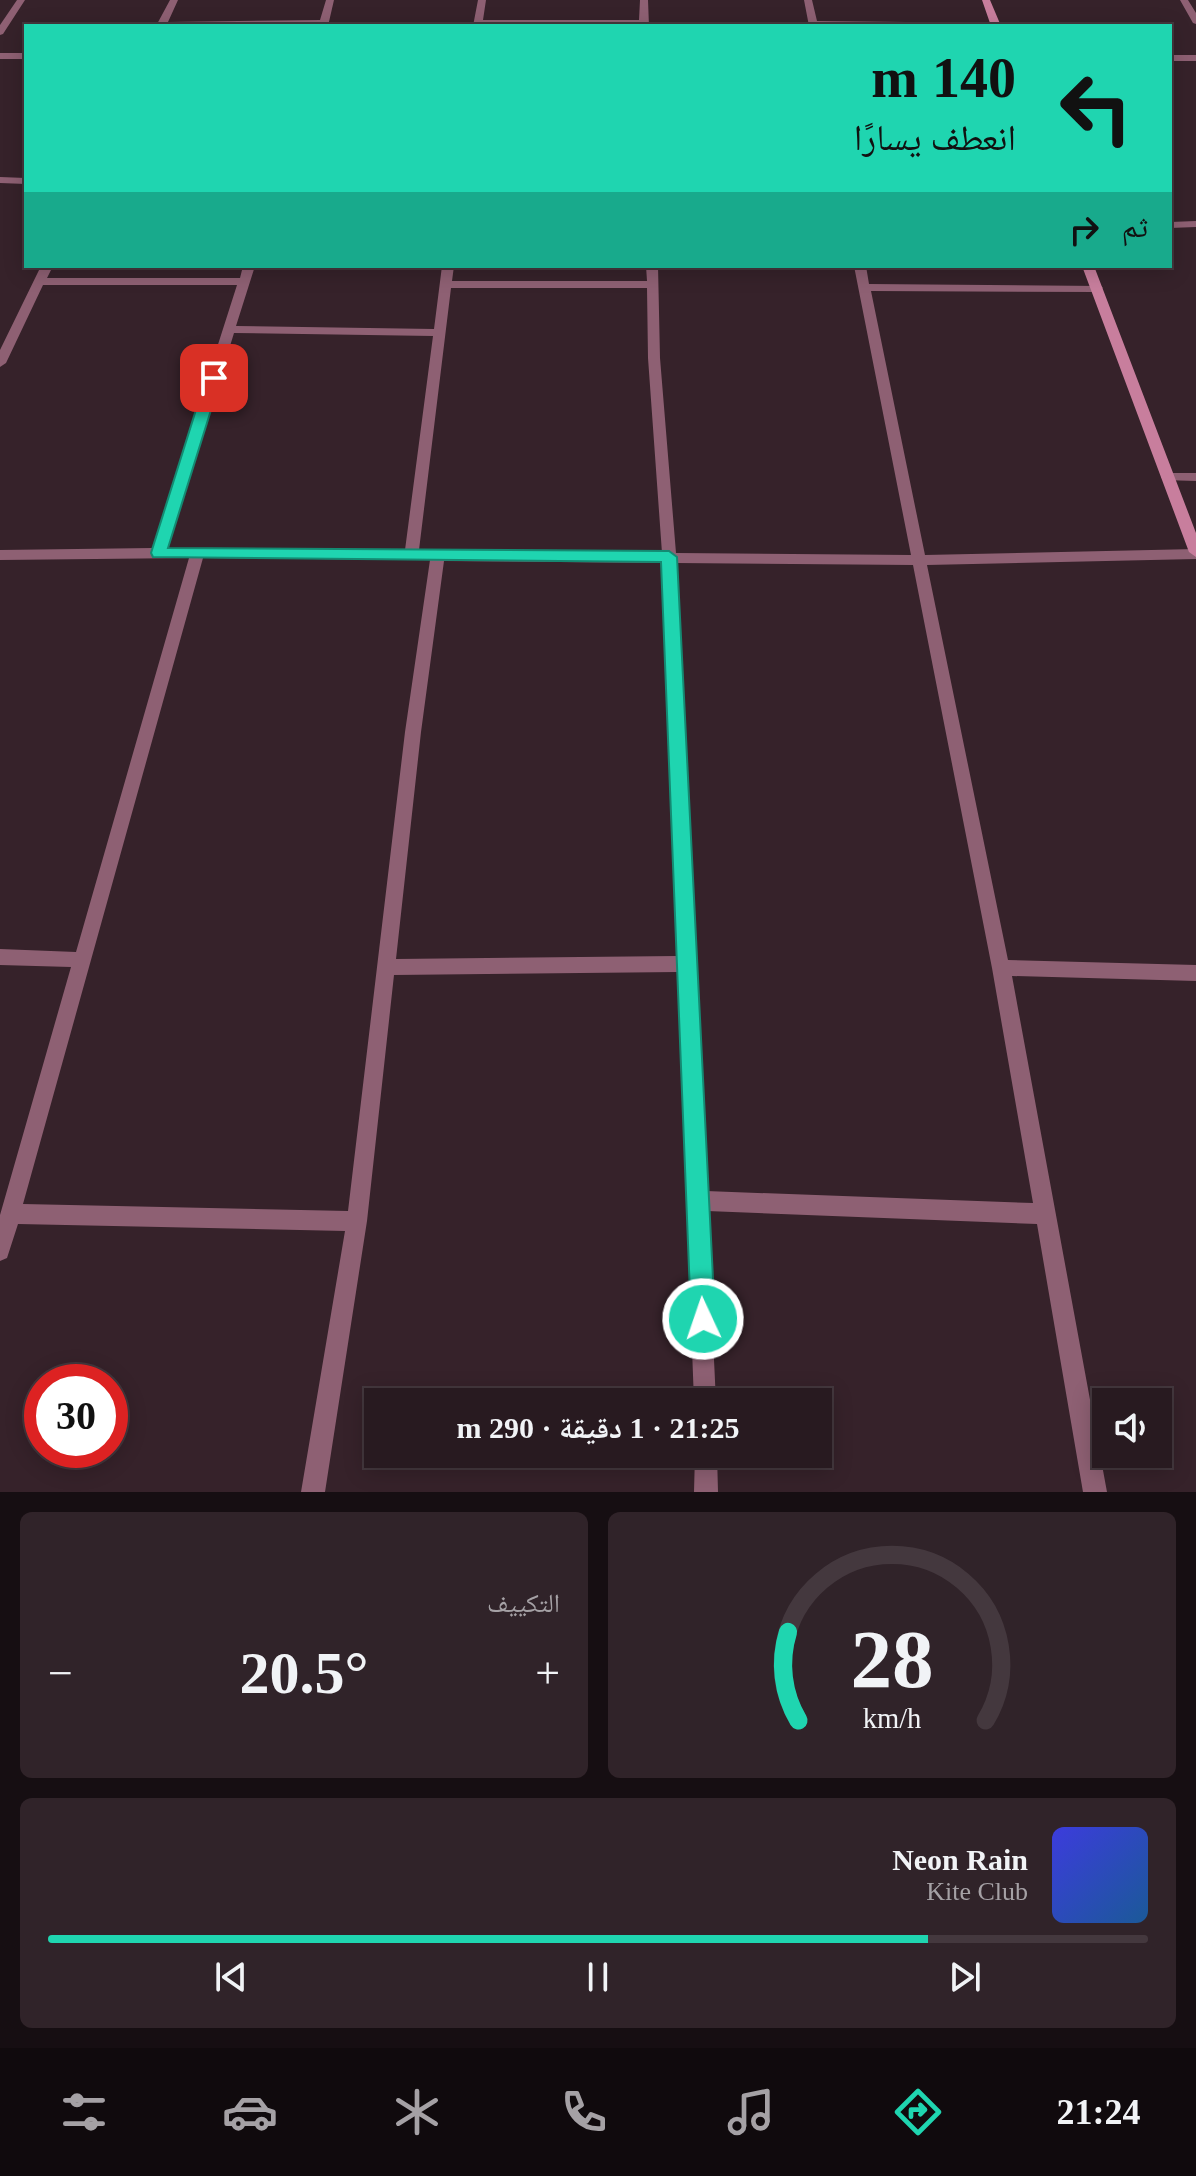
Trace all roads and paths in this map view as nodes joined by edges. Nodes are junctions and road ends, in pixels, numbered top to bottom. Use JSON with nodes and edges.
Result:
{"nodes":[{"id":1,"x":21,"y":0,"type":"edge"},
{"id":2,"x":174,"y":0,"type":"edge"},
{"id":3,"x":330,"y":0,"type":"edge"},
{"id":4,"x":482,"y":0,"type":"edge"},
{"id":5,"x":644,"y":0,"type":"edge"},
{"id":6,"x":808,"y":0,"type":"edge"},
{"id":7,"x":986,"y":0,"type":"edge"},
{"id":8,"x":1188,"y":2,"type":"edge"},
{"id":9,"x":1196,"y":21,"type":"edge"},
{"id":10,"x":3,"y":22,"type":"edge"},
{"id":11,"x":162,"y":24,"type":"edge"},
{"id":12,"x":323,"y":24,"type":"edge"},
{"id":13,"x":478,"y":24,"type":"edge"},
{"id":14,"x":644,"y":24,"type":"edge"},
{"id":15,"x":813,"y":24,"type":"edge"},
{"id":16,"x":995,"y":24,"type":"edge"},
{"id":17,"x":0,"y":32,"type":"edge"},
{"id":18,"x":0,"y":56,"type":"edge"},
{"id":19,"x":24,"y":56,"type":"edge"},
{"id":20,"x":1172,"y":58,"type":"edge"},
{"id":21,"x":1196,"y":58,"type":"edge"},
{"id":22,"x":0,"y":180,"type":"edge"},
{"id":23,"x":24,"y":181,"type":"edge"},
{"id":24,"x":1196,"y":224,"type":"edge"},
{"id":25,"x":1172,"y":225,"type":"edge"},
{"id":26,"x":46,"y":268,"type":"edge"},
{"id":27,"x":248,"y":268,"type":"edge"},
{"id":28,"x":448,"y":268,"type":"edge"},
{"id":29,"x":652,"y":268,"type":"edge"},
{"id":30,"x":860,"y":268,"type":"edge"},
{"id":31,"x":1089,"y":268,"type":"edge"},
{"id":32,"x":244,"y":281,"type":"junction"},
{"id":33,"x":40,"y":282,"type":"junction"},
{"id":34,"x":446,"y":284,"type":"junction"},
{"id":35,"x":652,"y":285,"type":"junction"},
{"id":36,"x":864,"y":287,"type":"junction"},
{"id":37,"x":1097,"y":288,"type":"junction"},
{"id":38,"x":229,"y":329,"type":"junction"},
{"id":39,"x":440,"y":333,"type":"junction"},
{"id":40,"x":0,"y":363,"type":"edge"},
{"id":41,"x":1168,"y":477,"type":"junction"},
{"id":42,"x":1196,"y":477,"type":"edge"},
{"id":43,"x":159,"y":553,"type":"junction"},
{"id":44,"x":1196,"y":553,"type":"edge"},
{"id":45,"x":197,"y":554,"type":"junction"},
{"id":46,"x":0,"y":555,"type":"edge"},
{"id":47,"x":411,"y":555,"type":"junction"},
{"id":48,"x":438,"y":555,"type":"junction"},
{"id":49,"x":669,"y":557,"type":"junction"},
{"id":50,"x":918,"y":560,"type":"junction"},
{"id":51,"x":0,"y":957,"type":"edge"},
{"id":52,"x":83,"y":960,"type":"junction"},
{"id":53,"x":687,"y":964,"type":"junction"},
{"id":54,"x":386,"y":967,"type":"junction"},
{"id":55,"x":1001,"y":968,"type":"junction"},
{"id":56,"x":1196,"y":973,"type":"edge"},
{"id":57,"x":698,"y":1201,"type":"junction"},
{"id":58,"x":11,"y":1214,"type":"junction"},
{"id":59,"x":1047,"y":1214,"type":"junction"},
{"id":60,"x":357,"y":1221,"type":"junction"},
{"id":61,"x":0,"y":1251,"type":"edge"},
{"id":62,"x":705,"y":1388,"type":"edge"},
{"id":63,"x":706,"y":1468,"type":"edge"},
{"id":64,"x":313,"y":1492,"type":"edge"},
{"id":65,"x":706,"y":1492,"type":"edge"},
{"id":66,"x":1095,"y":1492,"type":"edge"}],
"edges":[{"from":1,"to":10,"type":"street"},
{"from":2,"to":11,"type":"street"},
{"from":3,"to":12,"type":"street"},
{"from":4,"to":13,"type":"street"},
{"from":5,"to":14,"type":"street"},
{"from":6,"to":15,"type":"street"},
{"from":7,"to":16,"type":"street"},
{"from":8,"to":9,"type":"street"},
{"from":10,"to":17,"type":"street"},
{"from":18,"to":19,"type":"street"},
{"from":20,"to":21,"type":"street"},
{"from":22,"to":23,"type":"street"},
{"from":24,"to":25,"type":"street"},
{"from":26,"to":33,"type":"street"},
{"from":27,"to":32,"type":"street"},
{"from":28,"to":34,"type":"street"},
{"from":29,"to":35,"type":"street"},
{"from":30,"to":36,"type":"street"},
{"from":31,"to":37,"type":"street"},
{"from":32,"to":33,"type":"street"},
{"from":32,"to":38,"type":"street"},
{"from":33,"to":40,"type":"street"},
{"from":34,"to":35,"type":"street"},
{"from":34,"to":39,"type":"street"},
{"from":35,"to":49,"type":"street"},
{"from":36,"to":37,"type":"street"},
{"from":36,"to":50,"type":"street"},
{"from":37,"to":41,"type":"street"},
{"from":38,"to":39,"type":"street"},
{"from":38,"to":43,"type":"street"},
{"from":39,"to":47,"type":"street"},
{"from":41,"to":42,"type":"street"},
{"from":41,"to":44,"type":"street"},
{"from":43,"to":45,"type":"street"},
{"from":43,"to":46,"type":"street"},
{"from":44,"to":50,"type":"street"},
{"from":45,"to":47,"type":"street"},
{"from":45,"to":52,"type":"street"},
{"from":47,"to":48,"type":"street"},
{"from":48,"to":49,"type":"street"},
{"from":48,"to":54,"type":"street"},
{"from":49,"to":50,"type":"street"},
{"from":49,"to":53,"type":"street"},
{"from":50,"to":55,"type":"street"},
{"from":51,"to":52,"type":"street"},
{"from":52,"to":58,"type":"street"},
{"from":53,"to":54,"type":"street"},
{"from":53,"to":57,"type":"street"},
{"from":54,"to":60,"type":"street"},
{"from":55,"to":56,"type":"street"},
{"from":55,"to":59,"type":"street"},
{"from":57,"to":59,"type":"street"},
{"from":57,"to":62,"type":"street"},
{"from":58,"to":60,"type":"street"},
{"from":58,"to":61,"type":"street"},
{"from":59,"to":66,"type":"street"},
{"from":60,"to":64,"type":"street"},
{"from":63,"to":65,"type":"street"}]}
